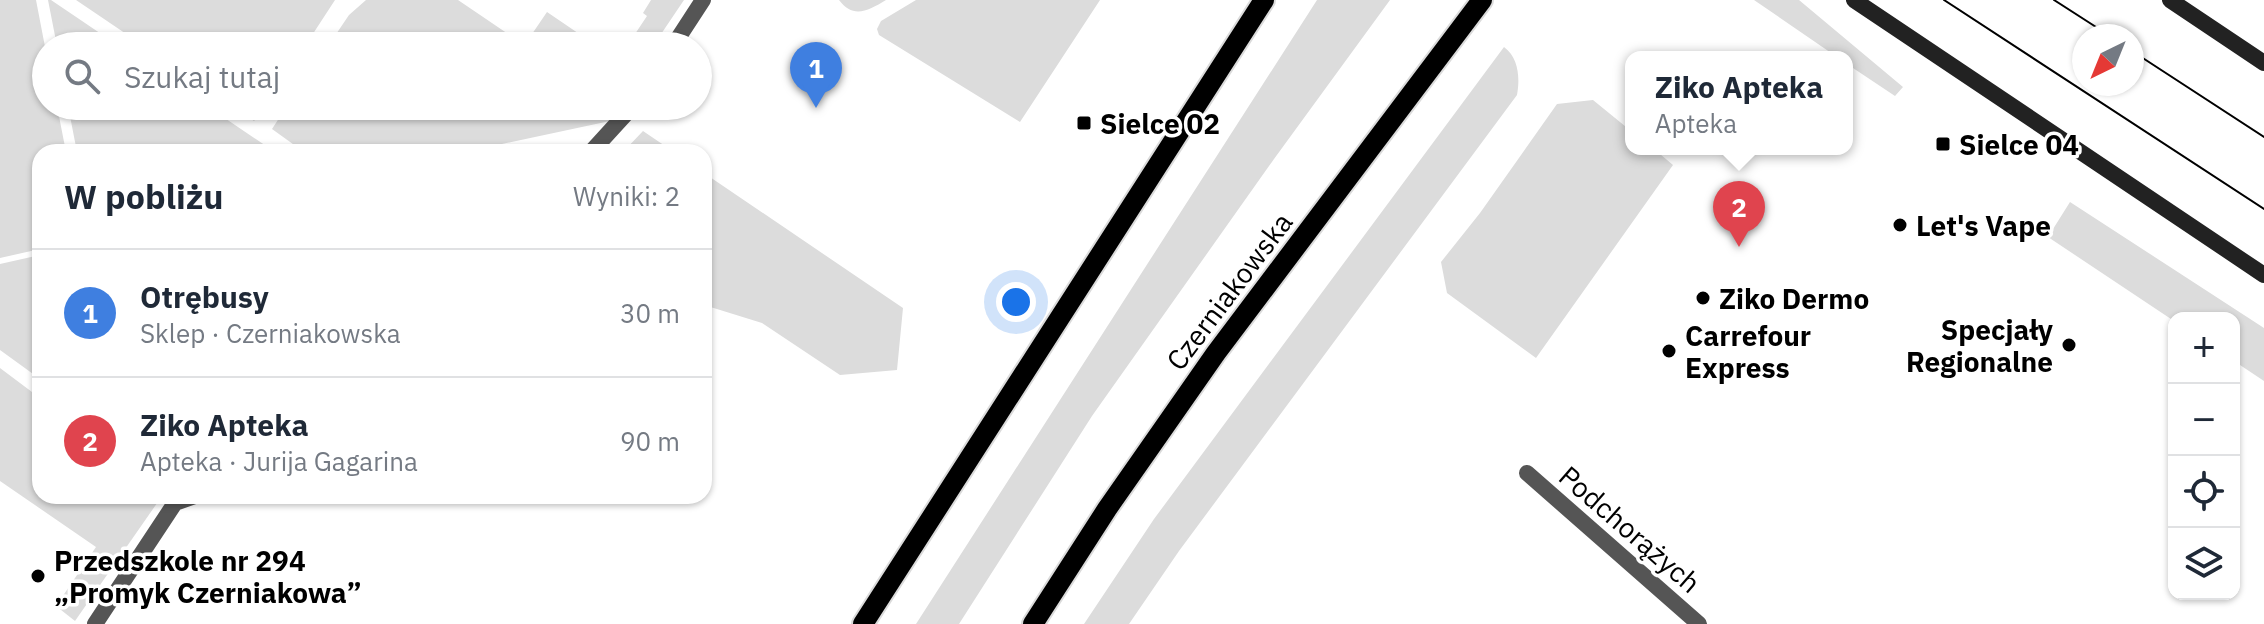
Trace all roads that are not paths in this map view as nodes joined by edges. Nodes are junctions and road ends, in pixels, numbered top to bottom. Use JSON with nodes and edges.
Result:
{"nodes":[{"id":1,"x":703,"y":0,"type":"edge"},
{"id":2,"x":1264,"y":0,"type":"edge"},
{"id":3,"x":1482,"y":0,"type":"edge"},
{"id":4,"x":1854,"y":0,"type":"edge"},
{"id":5,"x":2170,"y":0,"type":"edge"},
{"id":6,"x":682,"y":32,"type":"edge"},
{"id":7,"x":2264,"y":63,"type":"edge"},
{"id":8,"x":620,"y":120,"type":"edge"},
{"id":9,"x":598,"y":144,"type":"edge"},
{"id":10,"x":2264,"y":275,"type":"edge"},
{"id":11,"x":1527,"y":473,"type":"dead end"},
{"id":12,"x":174,"y":504,"type":"edge"},
{"id":13,"x":95,"y":624,"type":"edge"},
{"id":14,"x":863,"y":624,"type":"edge"},
{"id":15,"x":1033,"y":624,"type":"edge"},
{"id":16,"x":1699,"y":624,"type":"edge"}],
"edges":[{"from":1,"to":6,"type":"street"},
{"from":2,"to":14,"type":"main road"},
{"from":3,"to":15,"type":"main road","name":"Czerniakowska"},
{"from":4,"to":10,"type":"main road"},
{"from":5,"to":7,"type":"main road"},
{"from":8,"to":9,"type":"street"},
{"from":11,"to":16,"type":"street","name":"Podchorążych"},
{"from":12,"to":13,"type":"street"}]}
